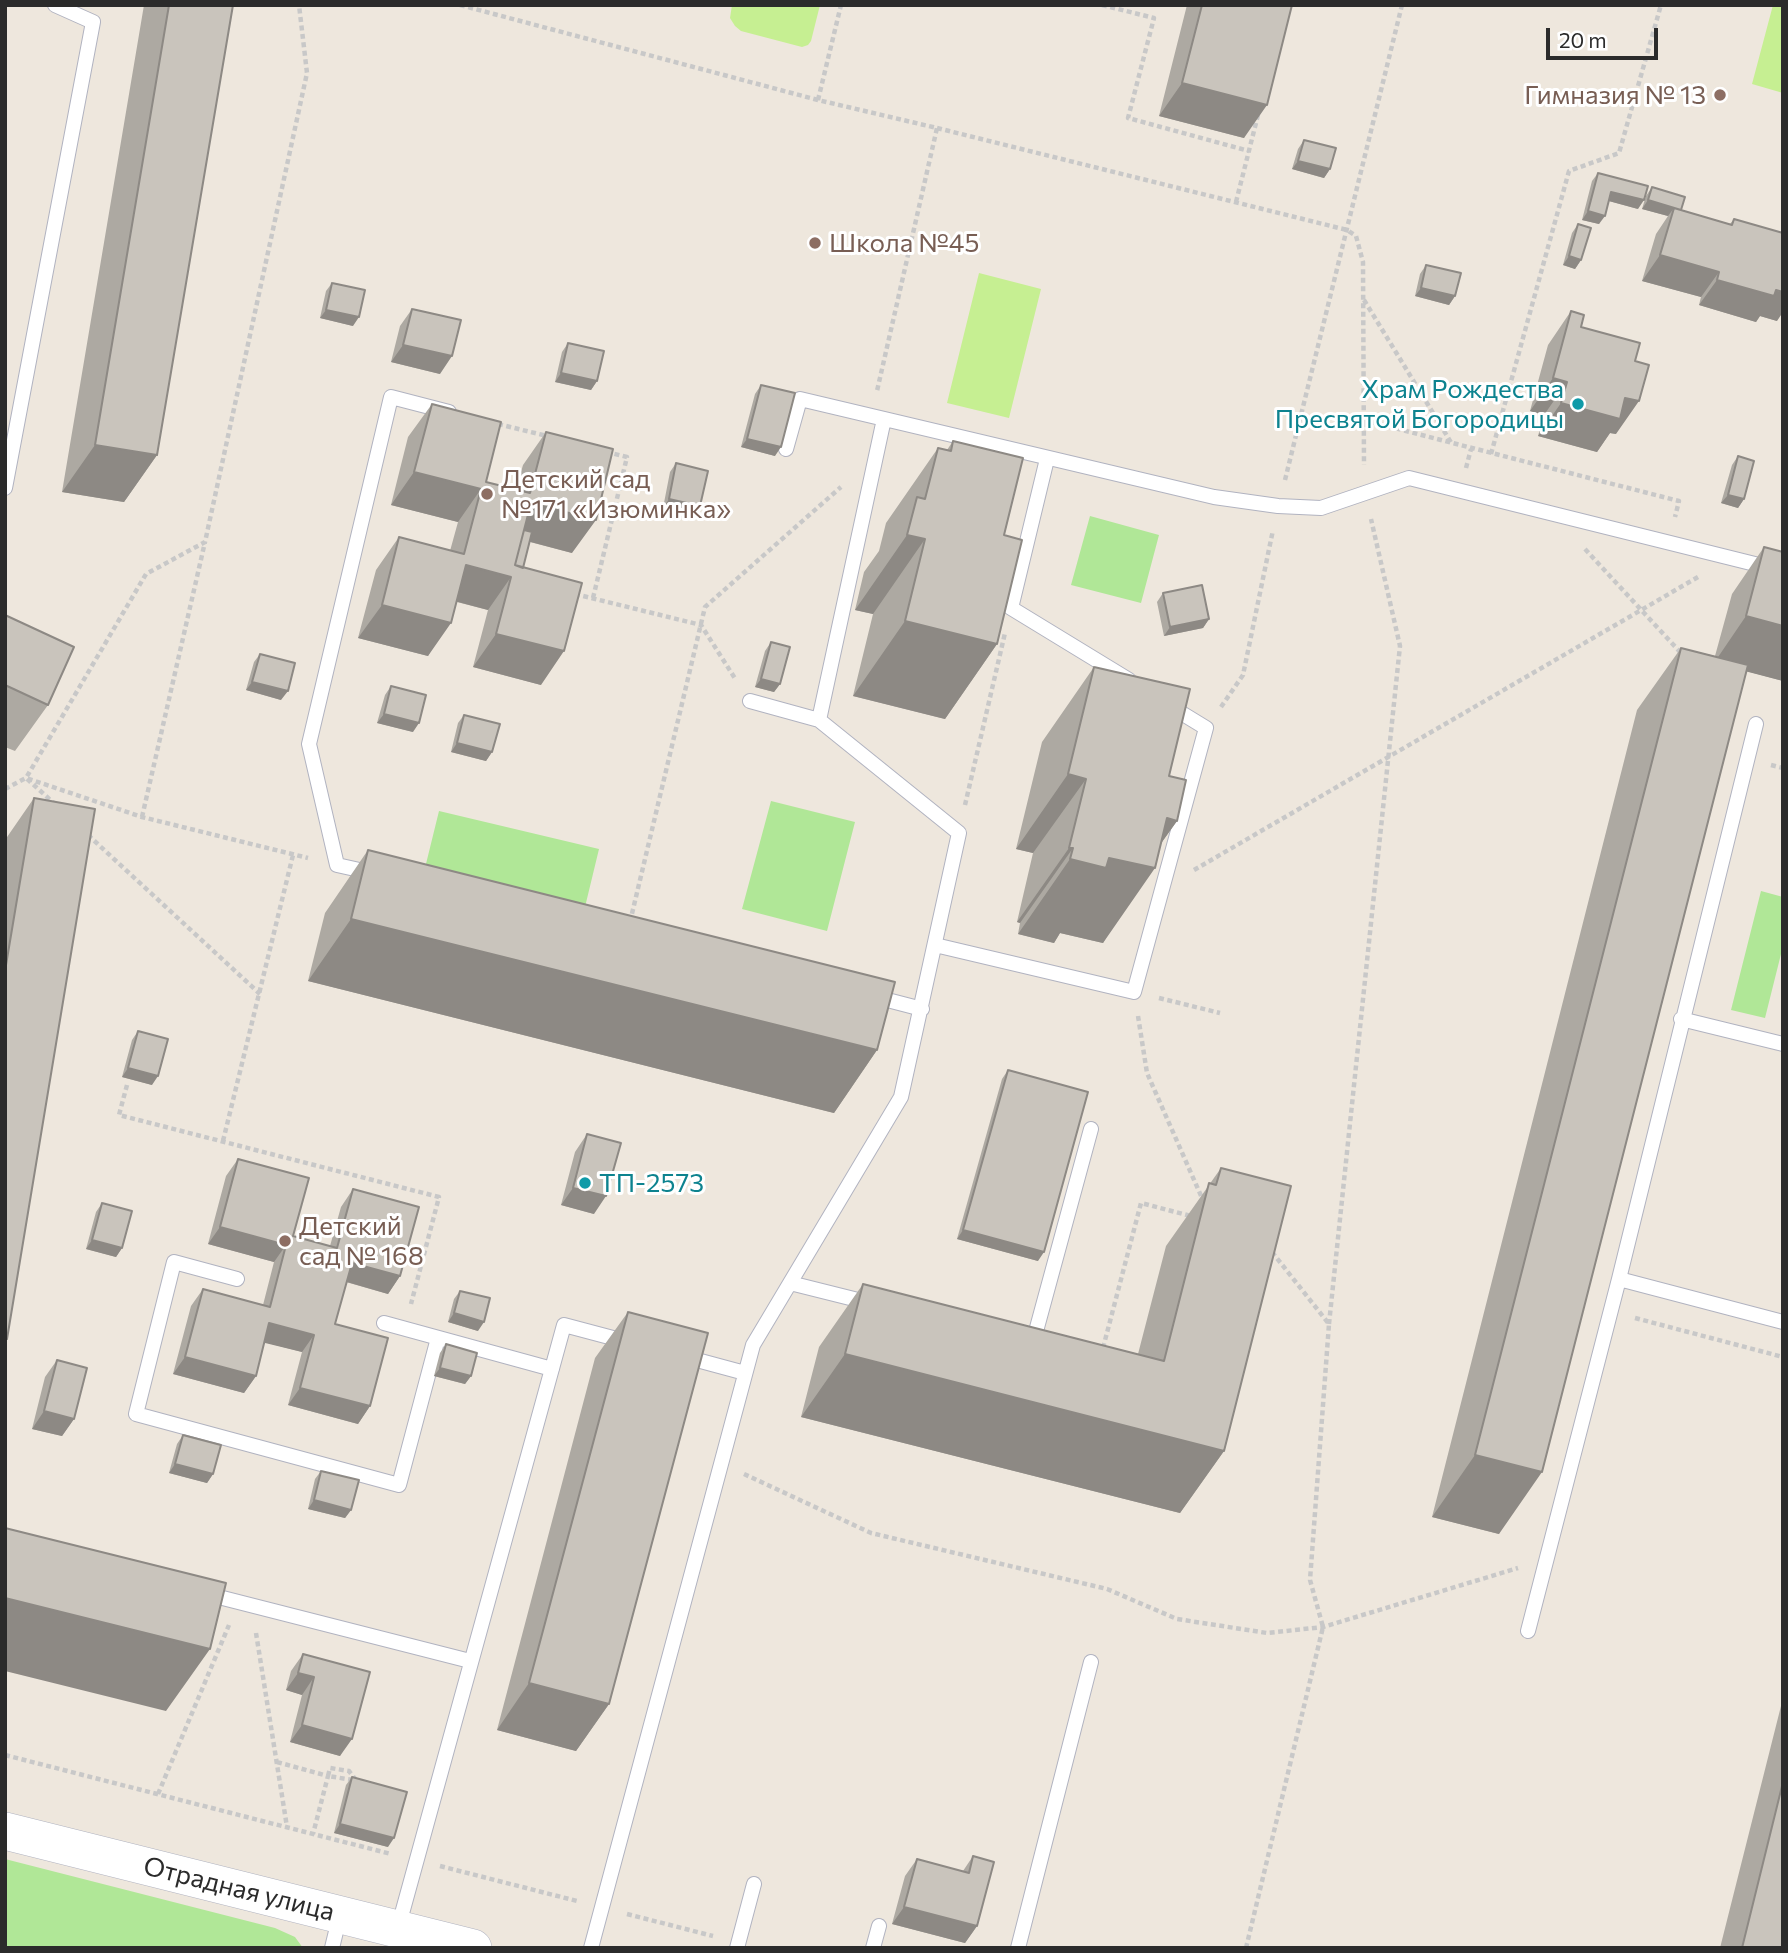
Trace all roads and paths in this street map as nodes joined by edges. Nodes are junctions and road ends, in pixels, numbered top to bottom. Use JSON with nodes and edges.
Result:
{"nodes":[{"id":1,"x":55,"y":5,"type":"edge"},
{"id":2,"x":299,"y":5,"type":"edge"},
{"id":3,"x":460,"y":5,"type":"edge"},
{"id":4,"x":841,"y":5,"type":"edge"},
{"id":5,"x":1102,"y":5,"type":"edge"},
{"id":6,"x":1402,"y":5,"type":"edge"},
{"id":7,"x":1661,"y":5,"type":"edge"},
{"id":8,"x":818,"y":100,"type":"junction"},
{"id":9,"x":1259,"y":111,"type":"edge"},
{"id":10,"x":937,"y":128,"type":"junction"},
{"id":11,"x":1249,"y":150,"type":"junction"},
{"id":12,"x":1236,"y":202,"type":"junction"},
{"id":13,"x":1347,"y":230,"type":"junction"},
{"id":14,"x":1364,"y":299,"type":"junction"},
{"id":15,"x":470,"y":417,"type":"joint"},
{"id":16,"x":877,"y":418,"type":"junction"},
{"id":17,"x":1363,"y":420,"type":"junction"},
{"id":18,"x":548,"y":437,"type":"edge"},
{"id":19,"x":1452,"y":444,"type":"junction"},
{"id":20,"x":786,"y":449,"type":"edge"},
{"id":21,"x":601,"y":450,"type":"edge"},
{"id":22,"x":1491,"y":454,"type":"junction"},
{"id":23,"x":876,"y":456,"type":"junction"},
{"id":24,"x":1047,"y":459,"type":"junction"},
{"id":25,"x":5,"y":488,"type":"edge"},
{"id":26,"x":1365,"y":493,"type":"junction"},
{"id":27,"x":1278,"y":506,"type":"junction"},
{"id":28,"x":1551,"y":513,"type":"junction"},
{"id":29,"x":1668,"y":541,"type":"junction"},
{"id":30,"x":205,"y":542,"type":"junction"},
{"id":31,"x":1731,"y":558,"type":"junction"},
{"id":32,"x":1783,"y":571,"type":"edge"},
{"id":33,"x":571,"y":593,"type":"edge"},
{"id":34,"x":593,"y":598,"type":"junction"},
{"id":35,"x":1011,"y":608,"type":"junction"},
{"id":36,"x":1641,"y":610,"type":"junction"},
{"id":37,"x":701,"y":625,"type":"junction"},
{"id":38,"x":1688,"y":660,"type":"edge"},
{"id":39,"x":1137,"y":686,"type":"edge"},
{"id":40,"x":1160,"y":700,"type":"edge"},
{"id":41,"x":750,"y":701,"type":"joint"},
{"id":42,"x":819,"y":720,"type":"junction"},
{"id":43,"x":1756,"y":724,"type":"dead end"},
{"id":44,"x":1206,"y":728,"type":"junction"},
{"id":45,"x":1389,"y":757,"type":"junction"},
{"id":46,"x":26,"y":778,"type":"junction"},
{"id":47,"x":5,"y":789,"type":"edge"},
{"id":48,"x":57,"y":806,"type":"edge"},
{"id":49,"x":142,"y":817,"type":"junction"},
{"id":50,"x":959,"y":833,"type":"junction"},
{"id":51,"x":87,"y":834,"type":"edge"},
{"id":52,"x":293,"y":855,"type":"junction"},
{"id":53,"x":337,"y":865,"type":"junction"},
{"id":54,"x":389,"y":877,"type":"edge"},
{"id":55,"x":1163,"y":888,"type":"junction"},
{"id":56,"x":627,"y":933,"type":"edge"},
{"id":57,"x":935,"y":945,"type":"junction"},
{"id":58,"x":855,"y":992,"type":"edge"},
{"id":59,"x":1134,"y":992,"type":"junction"},
{"id":60,"x":260,"y":994,"type":"junction"},
{"id":61,"x":922,"y":1009,"type":"junction"},
{"id":62,"x":1220,"y":1013,"type":"dead end"},
{"id":63,"x":1681,"y":1019,"type":"junction"},
{"id":64,"x":1783,"y":1044,"type":"edge"},
{"id":65,"x":127,"y":1085,"type":"dead end"},
{"id":66,"x":1091,"y":1129,"type":"dead end"},
{"id":67,"x":223,"y":1141,"type":"junction"},
{"id":68,"x":1207,"y":1209,"type":"edge"},
{"id":69,"x":1200,"y":1218,"type":"edge"},
{"id":70,"x":1266,"y":1244,"type":"edge"},
{"id":71,"x":237,"y":1279,"type":"dead end"},
{"id":72,"x":1619,"y":1279,"type":"junction"},
{"id":73,"x":790,"y":1283,"type":"junction"},
{"id":74,"x":884,"y":1307,"type":"edge"},
{"id":75,"x":1610,"y":1312,"type":"junction"},
{"id":76,"x":1783,"y":1322,"type":"edge"},
{"id":77,"x":384,"y":1323,"type":"dead end"},
{"id":78,"x":1329,"y":1324,"type":"junction"},
{"id":79,"x":404,"y":1328,"type":"junction"},
{"id":80,"x":438,"y":1338,"type":"junction"},
{"id":81,"x":1019,"y":1342,"type":"edge"},
{"id":82,"x":642,"y":1346,"type":"edge"},
{"id":83,"x":668,"y":1353,"type":"edge"},
{"id":84,"x":1101,"y":1355,"type":"edge"},
{"id":85,"x":1783,"y":1357,"type":"edge"},
{"id":86,"x":552,"y":1369,"type":"junction"},
{"id":87,"x":745,"y":1373,"type":"junction"},
{"id":88,"x":721,"y":1464,"type":"junction"},
{"id":89,"x":1526,"y":1565,"type":"dead end"},
{"id":90,"x":191,"y":1590,"type":"edge"},
{"id":91,"x":231,"y":1621,"type":"dead end"},
{"id":92,"x":255,"y":1627,"type":"dead end"},
{"id":93,"x":1323,"y":1627,"type":"junction"},
{"id":94,"x":1528,"y":1631,"type":"dead end"},
{"id":95,"x":471,"y":1661,"type":"junction"},
{"id":96,"x":1091,"y":1662,"type":"dead end"},
{"id":97,"x":5,"y":1755,"type":"edge"},
{"id":98,"x":277,"y":1762,"type":"junction"},
{"id":99,"x":328,"y":1776,"type":"junction"},
{"id":100,"x":368,"y":1784,"type":"edge"},
{"id":101,"x":158,"y":1794,"type":"junction"},
{"id":102,"x":287,"y":1827,"type":"junction"},
{"id":103,"x":5,"y":1831,"type":"edge"},
{"id":104,"x":313,"y":1834,"type":"junction"},
{"id":105,"x":415,"y":1860,"type":"junction"},
{"id":106,"x":754,"y":1884,"type":"dead end"},
{"id":107,"x":602,"y":1907,"type":"junction"},
{"id":108,"x":878,"y":1926,"type":"dead end"},
{"id":109,"x":398,"y":1928,"type":"junction"},
{"id":110,"x":336,"y":1931,"type":"edge"},
{"id":111,"x":737,"y":1945,"type":"edge"},
{"id":112,"x":473,"y":1948,"type":"edge"},
{"id":113,"x":592,"y":1948,"type":"edge"},
{"id":114,"x":873,"y":1948,"type":"edge"},
{"id":115,"x":1018,"y":1948,"type":"edge"},
{"id":116,"x":1246,"y":1948,"type":"edge"}],
"edges":[{"from":1,"to":25,"type":"lane"},
{"from":2,"to":30,"type":"path"},
{"from":3,"to":8,"type":"path"},
{"from":4,"to":8,"type":"path"},
{"from":5,"to":11,"type":"path"},
{"from":6,"to":13,"type":"path"},
{"from":7,"to":22,"type":"path"},
{"from":8,"to":10,"type":"path"},
{"from":9,"to":11,"type":"path"},
{"from":10,"to":12,"type":"path"},
{"from":10,"to":16,"type":"path"},
{"from":11,"to":12,"type":"path"},
{"from":12,"to":13,"type":"path"},
{"from":13,"to":14,"type":"path"},
{"from":13,"to":27,"type":"path"},
{"from":14,"to":17,"type":"path"},
{"from":14,"to":19,"type":"path"},
{"from":15,"to":18,"type":"path"},
{"from":15,"to":53,"type":"lane"},
{"from":16,"to":20,"type":"lane"},
{"from":16,"to":23,"type":"lane"},
{"from":16,"to":24,"type":"lane"},
{"from":17,"to":19,"type":"path"},
{"from":17,"to":26,"type":"path"},
{"from":19,"to":22,"type":"path"},
{"from":21,"to":34,"type":"path"},
{"from":22,"to":29,"type":"path"},
{"from":23,"to":37,"type":"path"},
{"from":23,"to":42,"type":"lane"},
{"from":24,"to":27,"type":"lane"},
{"from":24,"to":35,"type":"lane"},
{"from":26,"to":27,"type":"lane"},
{"from":26,"to":28,"type":"lane"},
{"from":26,"to":45,"type":"path"},
{"from":27,"to":44,"type":"path"},
{"from":28,"to":29,"type":"lane"},
{"from":28,"to":36,"type":"path"},
{"from":29,"to":31,"type":"lane"},
{"from":30,"to":46,"type":"path"},
{"from":30,"to":49,"type":"path"},
{"from":31,"to":32,"type":"lane"},
{"from":31,"to":36,"type":"path"},
{"from":33,"to":34,"type":"path"},
{"from":34,"to":37,"type":"path"},
{"from":35,"to":39,"type":"lane"},
{"from":35,"to":50,"type":"path"},
{"from":36,"to":38,"type":"path"},
{"from":36,"to":45,"type":"path"},
{"from":37,"to":41,"type":"path"},
{"from":37,"to":56,"type":"path"},
{"from":40,"to":44,"type":"lane"},
{"from":41,"to":42,"type":"lane"},
{"from":42,"to":50,"type":"lane"},
{"from":43,"to":63,"type":"lane"},
{"from":44,"to":55,"type":"lane"},
{"from":45,"to":55,"type":"path"},
{"from":45,"to":78,"type":"path"},
{"from":46,"to":47,"type":"path"},
{"from":46,"to":48,"type":"path"},
{"from":46,"to":49,"type":"path"},
{"from":49,"to":52,"type":"path"},
{"from":50,"to":57,"type":"lane"},
{"from":51,"to":60,"type":"path"},
{"from":52,"to":53,"type":"path"},
{"from":52,"to":60,"type":"path"},
{"from":53,"to":54,"type":"lane"},
{"from":55,"to":59,"type":"lane"},
{"from":57,"to":59,"type":"lane"},
{"from":57,"to":61,"type":"lane"},
{"from":58,"to":61,"type":"lane"},
{"from":59,"to":62,"type":"path"},
{"from":59,"to":68,"type":"path"},
{"from":60,"to":67,"type":"path"},
{"from":61,"to":73,"type":"lane"},
{"from":63,"to":64,"type":"lane"},
{"from":63,"to":72,"type":"lane"},
{"from":65,"to":67,"type":"path"},
{"from":66,"to":81,"type":"lane"},
{"from":67,"to":79,"type":"path"},
{"from":69,"to":84,"type":"path"},
{"from":70,"to":78,"type":"path"},
{"from":71,"to":80,"type":"lane"},
{"from":72,"to":75,"type":"lane"},
{"from":72,"to":76,"type":"lane"},
{"from":73,"to":74,"type":"lane"},
{"from":73,"to":87,"type":"lane"},
{"from":75,"to":85,"type":"path"},
{"from":75,"to":94,"type":"lane"},
{"from":77,"to":79,"type":"lane"},
{"from":78,"to":93,"type":"path"},
{"from":79,"to":80,"type":"lane"},
{"from":80,"to":86,"type":"lane"},
{"from":82,"to":86,"type":"lane"},
{"from":83,"to":87,"type":"lane"},
{"from":86,"to":95,"type":"lane"},
{"from":87,"to":88,"type":"lane"},
{"from":88,"to":93,"type":"path"},
{"from":88,"to":107,"type":"lane"},
{"from":89,"to":93,"type":"path"},
{"from":90,"to":95,"type":"lane"},
{"from":91,"to":101,"type":"path"},
{"from":92,"to":98,"type":"path"},
{"from":93,"to":116,"type":"path"},
{"from":95,"to":105,"type":"lane"},
{"from":96,"to":115,"type":"lane"},
{"from":97,"to":101,"type":"path"},
{"from":98,"to":99,"type":"path"},
{"from":98,"to":102,"type":"path"},
{"from":99,"to":100,"type":"path"},
{"from":99,"to":104,"type":"path"},
{"from":101,"to":102,"type":"path"},
{"from":102,"to":104,"type":"path"},
{"from":103,"to":110,"type":"street","name":"Отрадная улица"},
{"from":104,"to":105,"type":"path"},
{"from":105,"to":107,"type":"path"},
{"from":105,"to":109,"type":"lane"},
{"from":106,"to":111,"type":"lane"},
{"from":107,"to":111,"type":"path"},
{"from":107,"to":113,"type":"lane"},
{"from":108,"to":114,"type":"lane"},
{"from":109,"to":110,"type":"street","name":"Отрадная улица"},
{"from":109,"to":112,"type":"street","name":"Отрадная улица"}]}
